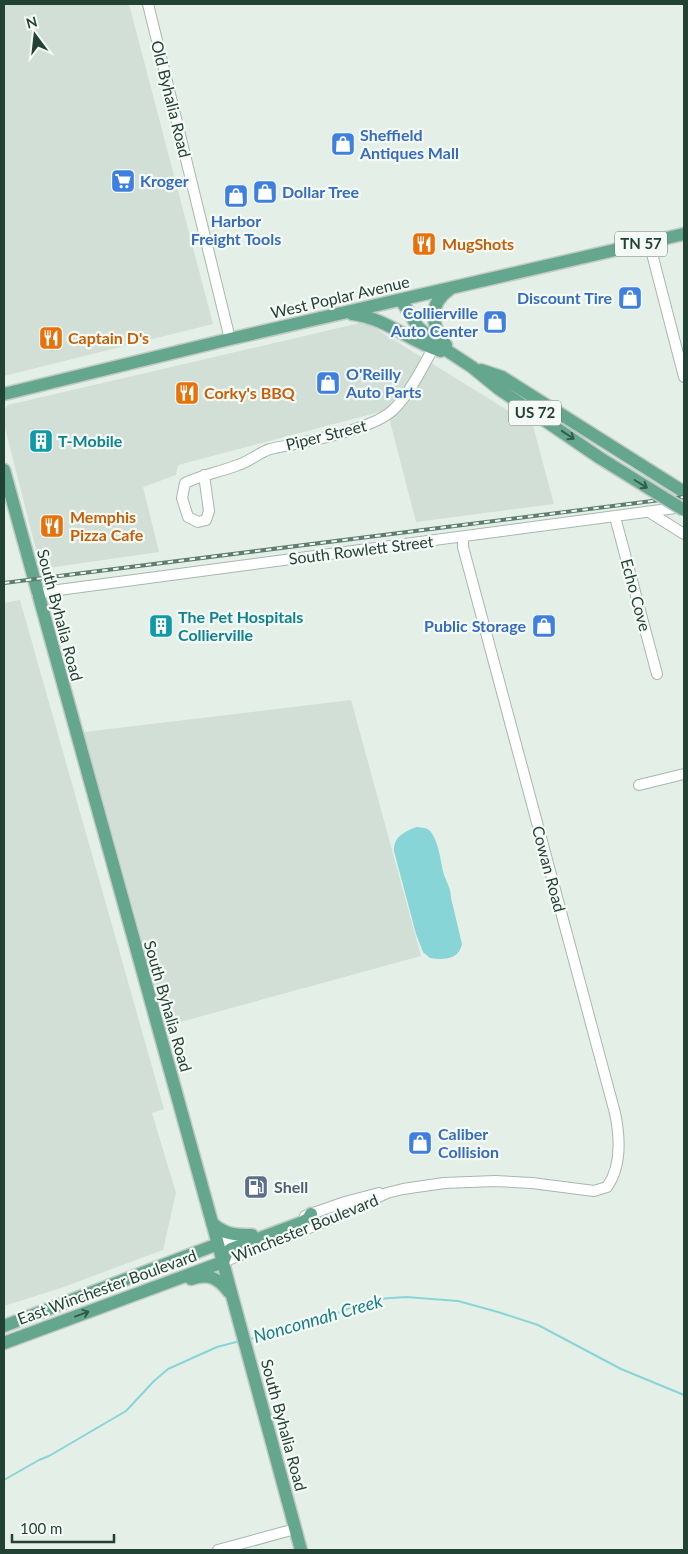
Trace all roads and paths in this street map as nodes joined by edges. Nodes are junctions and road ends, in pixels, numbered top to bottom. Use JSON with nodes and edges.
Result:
{"nodes":[{"id":1,"x":148,"y":4,"type":"edge"},
{"id":2,"x":684,"y":234,"type":"edge"},
{"id":3,"x":649,"y":242,"type":"junction"},
{"id":4,"x":451,"y":288,"type":"junction"},
{"id":5,"x":402,"y":300,"type":"junction"},
{"id":6,"x":345,"y":313,"type":"junction"},
{"id":7,"x":230,"y":339,"type":"junction"},
{"id":8,"x":437,"y":343,"type":"junction"},
{"id":9,"x":472,"y":367,"type":"junction"},
{"id":10,"x":684,"y":378,"type":"edge"},
{"id":11,"x":4,"y":394,"type":"edge"},
{"id":12,"x":4,"y":470,"type":"edge"},
{"id":13,"x":204,"y":475,"type":"dead end"},
{"id":14,"x":684,"y":492,"type":"edge"},
{"id":15,"x":684,"y":509,"type":"edge"},
{"id":16,"x":649,"y":512,"type":"junction"},
{"id":17,"x":614,"y":516,"type":"junction"},
{"id":18,"x":684,"y":534,"type":"edge"},
{"id":19,"x":463,"y":537,"type":"junction"},
{"id":20,"x":37,"y":594,"type":"junction"},
{"id":21,"x":657,"y":674,"type":"dead end"},
{"id":22,"x":684,"y":774,"type":"edge"},
{"id":23,"x":639,"y":785,"type":"dead end"},
{"id":24,"x":594,"y":1190,"type":"joint"},
{"id":25,"x":387,"y":1193,"type":"junction"},
{"id":26,"x":311,"y":1214,"type":"junction"},
{"id":27,"x":212,"y":1223,"type":"junction"},
{"id":28,"x":252,"y":1235,"type":"junction"},
{"id":29,"x":218,"y":1244,"type":"junction"},
{"id":30,"x":223,"y":1262,"type":"junction"},
{"id":31,"x":232,"y":1296,"type":"junction"},
{"id":32,"x":110,"y":1304,"type":"junction"},
{"id":33,"x":54,"y":1307,"type":"junction"},
{"id":34,"x":53,"y":1325,"type":"junction"},
{"id":35,"x":4,"y":1326,"type":"edge"},
{"id":36,"x":4,"y":1344,"type":"edge"},
{"id":37,"x":295,"y":1529,"type":"junction"},
{"id":38,"x":218,"y":1550,"type":"edge"},
{"id":39,"x":301,"y":1550,"type":"edge"}],
"edges":[{"from":1,"to":7,"type":"street","name":"Old Byhalia Road"},
{"from":2,"to":3,"type":"main road","name":"West Poplar Avenue","number":"TN 57"},
{"from":3,"to":4,"type":"main road","name":"West Poplar Avenue","number":"TN 57"},
{"from":3,"to":10,"type":"street"},
{"from":4,"to":5,"type":"main road","name":"West Poplar Avenue","number":"TN 57"},
{"from":4,"to":8,"type":"main road"},
{"from":5,"to":6,"type":"main road","name":"West Poplar Avenue","number":"US 72"},
{"from":5,"to":8,"type":"main road","number":"US 72"},
{"from":6,"to":7,"type":"main road","name":"West Poplar Avenue","number":"US 72"},
{"from":6,"to":8,"type":"main road","number":"US 72"},
{"from":7,"to":11,"type":"main road","name":"West Poplar Avenue","number":"US 72"},
{"from":8,"to":9,"type":"main road","number":"US 72"},
{"from":8,"to":13,"type":"street","name":"Piper Street"},
{"from":9,"to":14,"type":"main road","number":"US 72"},
{"from":9,"to":15,"type":"main road","number":"US 72","one_way":true,"bridge":true},
{"from":12,"to":20,"type":"main road","name":"South Byhalia Road"},
{"from":15,"to":16,"type":"street","name":"South Rowlett Street"},
{"from":16,"to":17,"type":"street","name":"South Rowlett Street"},
{"from":16,"to":18,"type":"street"},
{"from":17,"to":19,"type":"street","name":"South Rowlett Street"},
{"from":17,"to":21,"type":"street","name":"Echo Cove"},
{"from":19,"to":20,"type":"street","name":"South Rowlett Street"},
{"from":19,"to":24,"type":"street","name":"Cowan Road"},
{"from":20,"to":27,"type":"main road","name":"South Byhalia Road"},
{"from":22,"to":23,"type":"street"},
{"from":24,"to":25,"type":"street","name":"Winchester Boulevard"},
{"from":25,"to":26,"type":"street","name":"Winchester Boulevard"},
{"from":25,"to":30,"type":"street","name":"Winchester Boulevard"},
{"from":26,"to":28,"type":"street","name":"Winchester Boulevard"},
{"from":26,"to":30,"type":"main road"},
{"from":27,"to":28,"type":"main road"},
{"from":27,"to":29,"type":"main road","name":"South Byhalia Road"},
{"from":28,"to":29,"type":"street","name":"Winchester Boulevard"},
{"from":29,"to":30,"type":"main road","name":"South Byhalia Road"},
{"from":29,"to":32,"type":"main road"},
{"from":29,"to":33,"type":"main road","name":"East Winchester Boulevard"},
{"from":30,"to":31,"type":"main road","name":"South Byhalia Road"},
{"from":30,"to":32,"type":"main road","name":"East Winchester Boulevard"},
{"from":31,"to":32,"type":"main road"},
{"from":31,"to":37,"type":"main road","name":"South Byhalia Road"},
{"from":34,"to":32,"type":"main road","name":"East Winchester Boulevard","one_way":true},
{"from":33,"to":34,"type":"main road"},
{"from":33,"to":35,"type":"main road","name":"East Winchester Boulevard"},
{"from":34,"to":36,"type":"main road","name":"East Winchester Boulevard"},
{"from":37,"to":38,"type":"street"},
{"from":37,"to":39,"type":"main road","name":"South Byhalia Road"}]}
